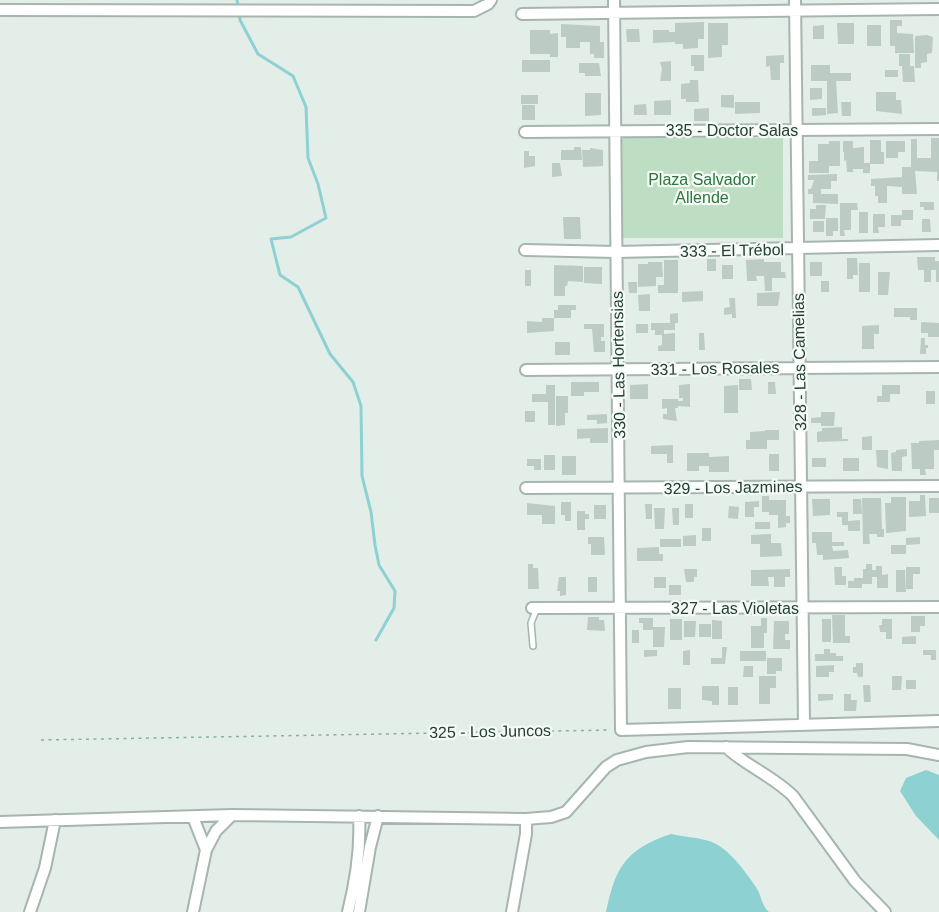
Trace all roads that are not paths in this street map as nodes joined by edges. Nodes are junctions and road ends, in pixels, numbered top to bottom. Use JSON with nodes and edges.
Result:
{"nodes":[{"id":1,"x":491,"y":0,"type":"edge"},
{"id":2,"x":614,"y":0,"type":"edge"},
{"id":3,"x":795,"y":6,"type":"edge"},
{"id":4,"x":939,"y":9,"type":"edge"},
{"id":5,"x":0,"y":10,"type":"edge"},
{"id":6,"x":522,"y":14,"type":"dead end"},
{"id":7,"x":614,"y":14,"type":"junction"},
{"id":8,"x":939,"y":129,"type":"edge"},
{"id":9,"x":797,"y":130,"type":"junction"},
{"id":10,"x":615,"y":131,"type":"junction"},
{"id":11,"x":525,"y":132,"type":"dead end"},
{"id":12,"x":939,"y":245,"type":"edge"},
{"id":13,"x":798,"y":249,"type":"junction"},
{"id":14,"x":525,"y":250,"type":"dead end"},
{"id":15,"x":616,"y":252,"type":"junction"},
{"id":16,"x":800,"y":367,"type":"junction"},
{"id":17,"x":939,"y":367,"type":"edge"},
{"id":18,"x":526,"y":370,"type":"dead end"},
{"id":19,"x":617,"y":370,"type":"junction"},
{"id":20,"x":939,"y":486,"type":"edge"},
{"id":21,"x":801,"y":487,"type":"junction"},
{"id":22,"x":526,"y":488,"type":"dead end"},
{"id":23,"x":620,"y":489,"type":"junction"},
{"id":24,"x":620,"y":607,"type":"junction"},
{"id":25,"x":939,"y":607,"type":"edge"},
{"id":26,"x":534,"y":608,"type":"joint"},
{"id":27,"x":802,"y":608,"type":"junction"},
{"id":28,"x":533,"y":646,"type":"dead end"},
{"id":29,"x":939,"y":721,"type":"edge"},
{"id":30,"x":804,"y":723,"type":"junction"},
{"id":31,"x":726,"y":747,"type":"junction"},
{"id":32,"x":939,"y":755,"type":"edge"},
{"id":33,"x":232,"y":814,"type":"junction"},
{"id":34,"x":359,"y":816,"type":"junction"},
{"id":35,"x":378,"y":816,"type":"junction"},
{"id":36,"x":193,"y":817,"type":"junction"},
{"id":37,"x":526,"y":819,"type":"junction"},
{"id":38,"x":54,"y":820,"type":"junction"},
{"id":39,"x":0,"y":822,"type":"edge"},
{"id":40,"x":206,"y":850,"type":"junction"},
{"id":41,"x":30,"y":912,"type":"edge"},
{"id":42,"x":193,"y":912,"type":"edge"},
{"id":43,"x":348,"y":912,"type":"edge"},
{"id":44,"x":359,"y":912,"type":"edge"},
{"id":45,"x":512,"y":912,"type":"edge"},
{"id":46,"x":885,"y":912,"type":"edge"}],
"edges":[{"from":1,"to":5,"type":"street"},
{"from":2,"to":7,"type":"street","name":"330 - Las Hortensias"},
{"from":3,"to":4,"type":"street"},
{"from":3,"to":7,"type":"street"},
{"from":3,"to":9,"type":"street","name":"328 - Las Camelias"},
{"from":6,"to":7,"type":"street"},
{"from":7,"to":10,"type":"street","name":"330 - Las Hortensias"},
{"from":8,"to":9,"type":"street","name":"335 - Doctor Salas"},
{"from":9,"to":10,"type":"street","name":"335 - Doctor Salas"},
{"from":9,"to":13,"type":"street","name":"328 - Las Camelias"},
{"from":10,"to":11,"type":"street","name":"335 - Doctor Salas"},
{"from":10,"to":15,"type":"street","name":"330 - Las Hortensias"},
{"from":12,"to":13,"type":"street","name":"333 - El Trébol"},
{"from":13,"to":15,"type":"street","name":"333 - El Trébol"},
{"from":13,"to":16,"type":"street","name":"328 - Las Camelias"},
{"from":14,"to":15,"type":"street","name":"333 - El Trébol"},
{"from":15,"to":19,"type":"street","name":"330 - Las Hortensias"},
{"from":16,"to":17,"type":"street","name":"331 - Los Rosales"},
{"from":16,"to":19,"type":"street","name":"331 - Los Rosales"},
{"from":16,"to":21,"type":"street","name":"328 - Las Camelias"},
{"from":18,"to":19,"type":"street","name":"331 - Los Rosales"},
{"from":19,"to":23,"type":"street","name":"330 - Las Hortensias"},
{"from":20,"to":21,"type":"street","name":"329 - Los Jazmines"},
{"from":21,"to":23,"type":"street","name":"329 - Los Jazmines"},
{"from":21,"to":27,"type":"street","name":"328 - Las Camelias"},
{"from":22,"to":23,"type":"street","name":"329 - Los Jazmines"},
{"from":23,"to":24,"type":"street","name":"330 - Las Hortensias"},
{"from":24,"to":26,"type":"street","name":"327 - Las Violetas"},
{"from":24,"to":27,"type":"street","name":"327 - Las Violetas"},
{"from":24,"to":30,"type":"street","name":"330 - Las Hortensias"},
{"from":25,"to":27,"type":"street","name":"327 - Las Violetas"},
{"from":26,"to":28,"type":"lane"},
{"from":27,"to":30,"type":"street","name":"328 - Las Camelias"},
{"from":29,"to":30,"type":"street"},
{"from":31,"to":32,"type":"street"},
{"from":31,"to":37,"type":"street"},
{"from":31,"to":46,"type":"street"},
{"from":33,"to":34,"type":"street"},
{"from":33,"to":36,"type":"street"},
{"from":33,"to":40,"type":"street"},
{"from":34,"to":35,"type":"street"},
{"from":34,"to":43,"type":"street"},
{"from":35,"to":37,"type":"street"},
{"from":35,"to":44,"type":"street"},
{"from":36,"to":38,"type":"street"},
{"from":36,"to":40,"type":"street"},
{"from":37,"to":45,"type":"street"},
{"from":38,"to":39,"type":"street"},
{"from":38,"to":41,"type":"street"},
{"from":40,"to":42,"type":"street"}]}
